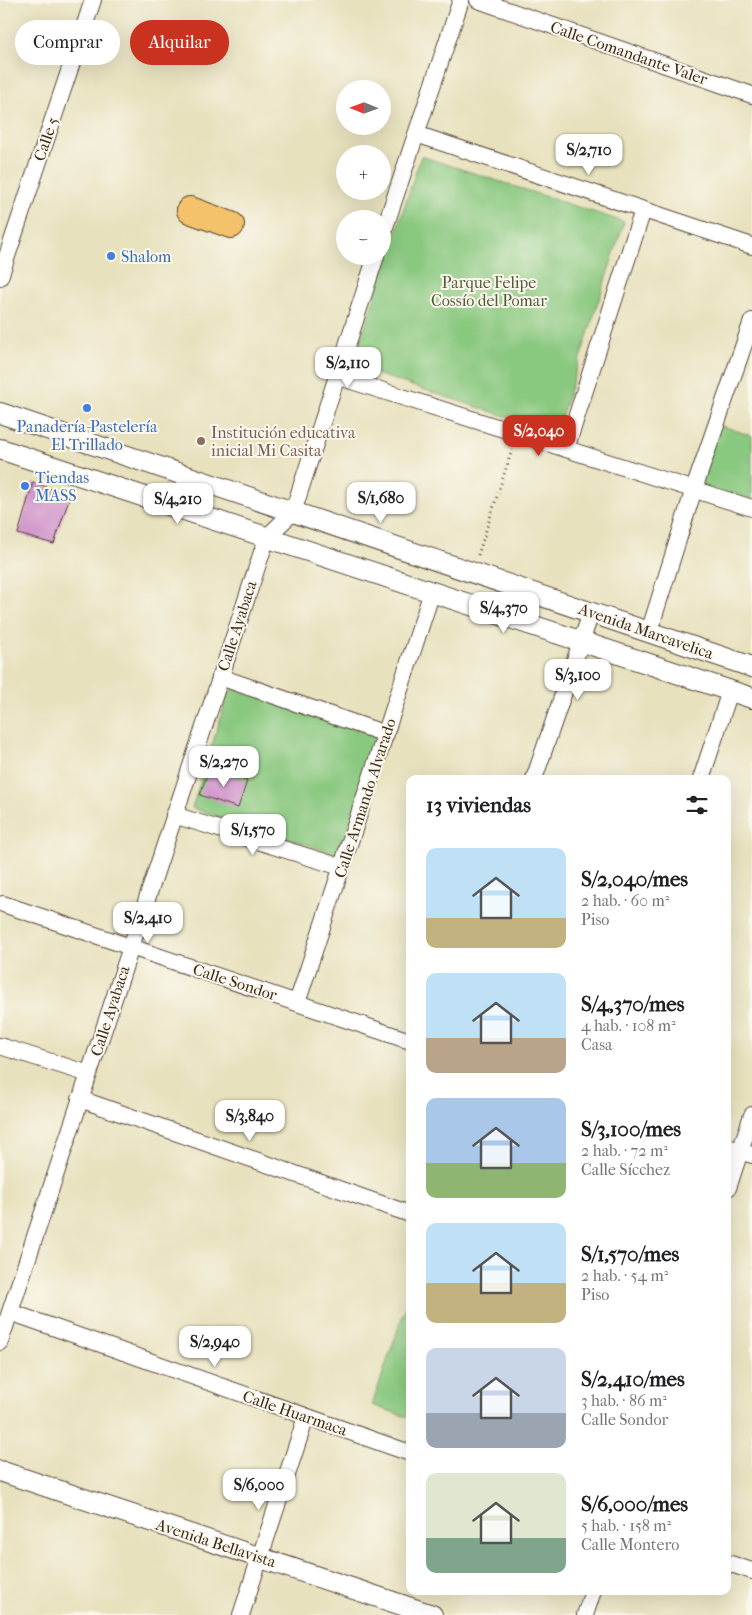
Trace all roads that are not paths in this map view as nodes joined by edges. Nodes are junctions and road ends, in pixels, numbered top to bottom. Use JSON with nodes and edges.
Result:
{"nodes":[{"id":1,"x":93,"y":0,"type":"edge"},
{"id":2,"x":461,"y":0,"type":"edge"},
{"id":3,"x":478,"y":0,"type":"edge"},
{"id":4,"x":752,"y":95,"type":"edge"},
{"id":5,"x":416,"y":134,"type":"junction"},
{"id":6,"x":190,"y":210,"type":"dead end"},
{"id":7,"x":391,"y":210,"type":"edge"},
{"id":8,"x":642,"y":210,"type":"junction"},
{"id":9,"x":232,"y":225,"type":"dead end"},
{"id":10,"x":752,"y":246,"type":"edge"},
{"id":11,"x":373,"y":265,"type":"edge"},
{"id":12,"x":0,"y":277,"type":"edge"},
{"id":13,"x":752,"y":321,"type":"edge"},
{"id":14,"x":336,"y":376,"type":"junction"},
{"id":15,"x":0,"y":413,"type":"edge"},
{"id":16,"x":0,"y":449,"type":"edge"},
{"id":17,"x":566,"y":449,"type":"junction"},
{"id":18,"x":694,"y":489,"type":"junction"},
{"id":19,"x":752,"y":508,"type":"edge"},
{"id":20,"x":293,"y":512,"type":"junction"},
{"id":21,"x":267,"y":537,"type":"junction"},
{"id":22,"x":432,"y":592,"type":"junction"},
{"id":23,"x":592,"y":613,"type":"junction"},
{"id":24,"x":649,"y":632,"type":"junction"},
{"id":25,"x":582,"y":641,"type":"junction"},
{"id":26,"x":752,"y":667,"type":"edge"},
{"id":27,"x":220,"y":677,"type":"junction"},
{"id":28,"x":730,"y":691,"type":"junction"},
{"id":29,"x":752,"y":698,"type":"edge"},
{"id":30,"x":386,"y":734,"type":"junction"},
{"id":31,"x":535,"y":775,"type":"edge"},
{"id":32,"x":702,"y":775,"type":"edge"},
{"id":33,"x":174,"y":815,"type":"junction"},
{"id":34,"x":342,"y":867,"type":"junction"},
{"id":35,"x":3,"y":904,"type":"dead end"},
{"id":36,"x":130,"y":947,"type":"junction"},
{"id":37,"x":297,"y":1003,"type":"junction"},
{"id":38,"x":406,"y":1040,"type":"edge"},
{"id":39,"x":0,"y":1046,"type":"edge"},
{"id":40,"x":89,"y":1074,"type":"junction"},
{"id":41,"x":80,"y":1098,"type":"junction"},
{"id":42,"x":752,"y":1115,"type":"edge"},
{"id":43,"x":740,"y":1151,"type":"edge"},
{"id":44,"x":731,"y":1179,"type":"edge"},
{"id":45,"x":406,"y":1209,"type":"edge"},
{"id":46,"x":10,"y":1312,"type":"junction"},
{"id":47,"x":0,"y":1342,"type":"edge"},
{"id":48,"x":306,"y":1417,"type":"junction"},
{"id":49,"x":406,"y":1451,"type":"edge"},
{"id":50,"x":0,"y":1471,"type":"edge"},
{"id":51,"x":260,"y":1557,"type":"junction"},
{"id":52,"x":731,"y":1564,"type":"edge"},
{"id":53,"x":752,"y":1571,"type":"edge"},
{"id":54,"x":592,"y":1595,"type":"edge"},
{"id":55,"x":241,"y":1615,"type":"edge"},
{"id":56,"x":432,"y":1615,"type":"edge"},
{"id":57,"x":585,"y":1615,"type":"edge"}],
"edges":[{"from":1,"to":12,"type":"street","name":"Calle 5"},
{"from":2,"to":5,"type":"street"},
{"from":3,"to":4,"type":"street","name":"Calle Comandante Valer"},
{"from":5,"to":7,"type":"street"},
{"from":5,"to":8,"type":"street"},
{"from":6,"to":9,"type":"main road"},
{"from":8,"to":10,"type":"street"},
{"from":8,"to":17,"type":"street"},
{"from":11,"to":14,"type":"street"},
{"from":13,"to":18,"type":"street"},
{"from":14,"to":17,"type":"street"},
{"from":14,"to":20,"type":"street"},
{"from":15,"to":20,"type":"street","name":"Avenida Marcavelica"},
{"from":16,"to":21,"type":"street","name":"Avenida Marcavelica"},
{"from":17,"to":18,"type":"street"},
{"from":18,"to":19,"type":"street"},
{"from":18,"to":24,"type":"street"},
{"from":20,"to":21,"type":"street"},
{"from":20,"to":23,"type":"street","name":"Avenida Marcavelica"},
{"from":21,"to":22,"type":"street","name":"Avenida Marcavelica"},
{"from":21,"to":27,"type":"street","name":"Calle Ayabaca"},
{"from":22,"to":25,"type":"street","name":"Avenida Marcavelica"},
{"from":22,"to":30,"type":"street","name":"Calle Armando Alvarado"},
{"from":23,"to":24,"type":"street","name":"Avenida Marcavelica"},
{"from":23,"to":25,"type":"street"},
{"from":24,"to":26,"type":"street","name":"Avenida Marcavelica"},
{"from":25,"to":28,"type":"street","name":"Avenida Marcavelica"},
{"from":25,"to":31,"type":"street"},
{"from":27,"to":30,"type":"street"},
{"from":27,"to":33,"type":"street","name":"Calle Ayabaca"},
{"from":28,"to":29,"type":"street","name":"Avenida Marcavelica"},
{"from":28,"to":32,"type":"street"},
{"from":30,"to":34,"type":"street","name":"Calle Armando Alvarado"},
{"from":33,"to":34,"type":"street"},
{"from":33,"to":36,"type":"street","name":"Calle Ayabaca"},
{"from":34,"to":37,"type":"street","name":"Calle Armando Alvarado"},
{"from":35,"to":36,"type":"street","name":"Calle Sondor"},
{"from":36,"to":37,"type":"street","name":"Calle Sondor"},
{"from":36,"to":40,"type":"street","name":"Calle Ayabaca"},
{"from":37,"to":38,"type":"street","name":"Calle Sondor"},
{"from":39,"to":40,"type":"street"},
{"from":40,"to":41,"type":"street","name":"Calle Ayabaca"},
{"from":41,"to":45,"type":"street"},
{"from":41,"to":46,"type":"street","name":"Calle Ayabaca"},
{"from":42,"to":43,"type":"street"},
{"from":43,"to":44,"type":"street"},
{"from":46,"to":47,"type":"street","name":"Calle Ayabaca"},
{"from":46,"to":48,"type":"street","name":"Calle Huarmaca"},
{"from":48,"to":49,"type":"street","name":"Calle Huarmaca"},
{"from":48,"to":51,"type":"street"},
{"from":50,"to":51,"type":"street","name":"Avenida Bellavista"},
{"from":51,"to":55,"type":"street"},
{"from":51,"to":56,"type":"street","name":"Avenida Bellavista"},
{"from":52,"to":53,"type":"street"},
{"from":54,"to":57,"type":"street"}]}
